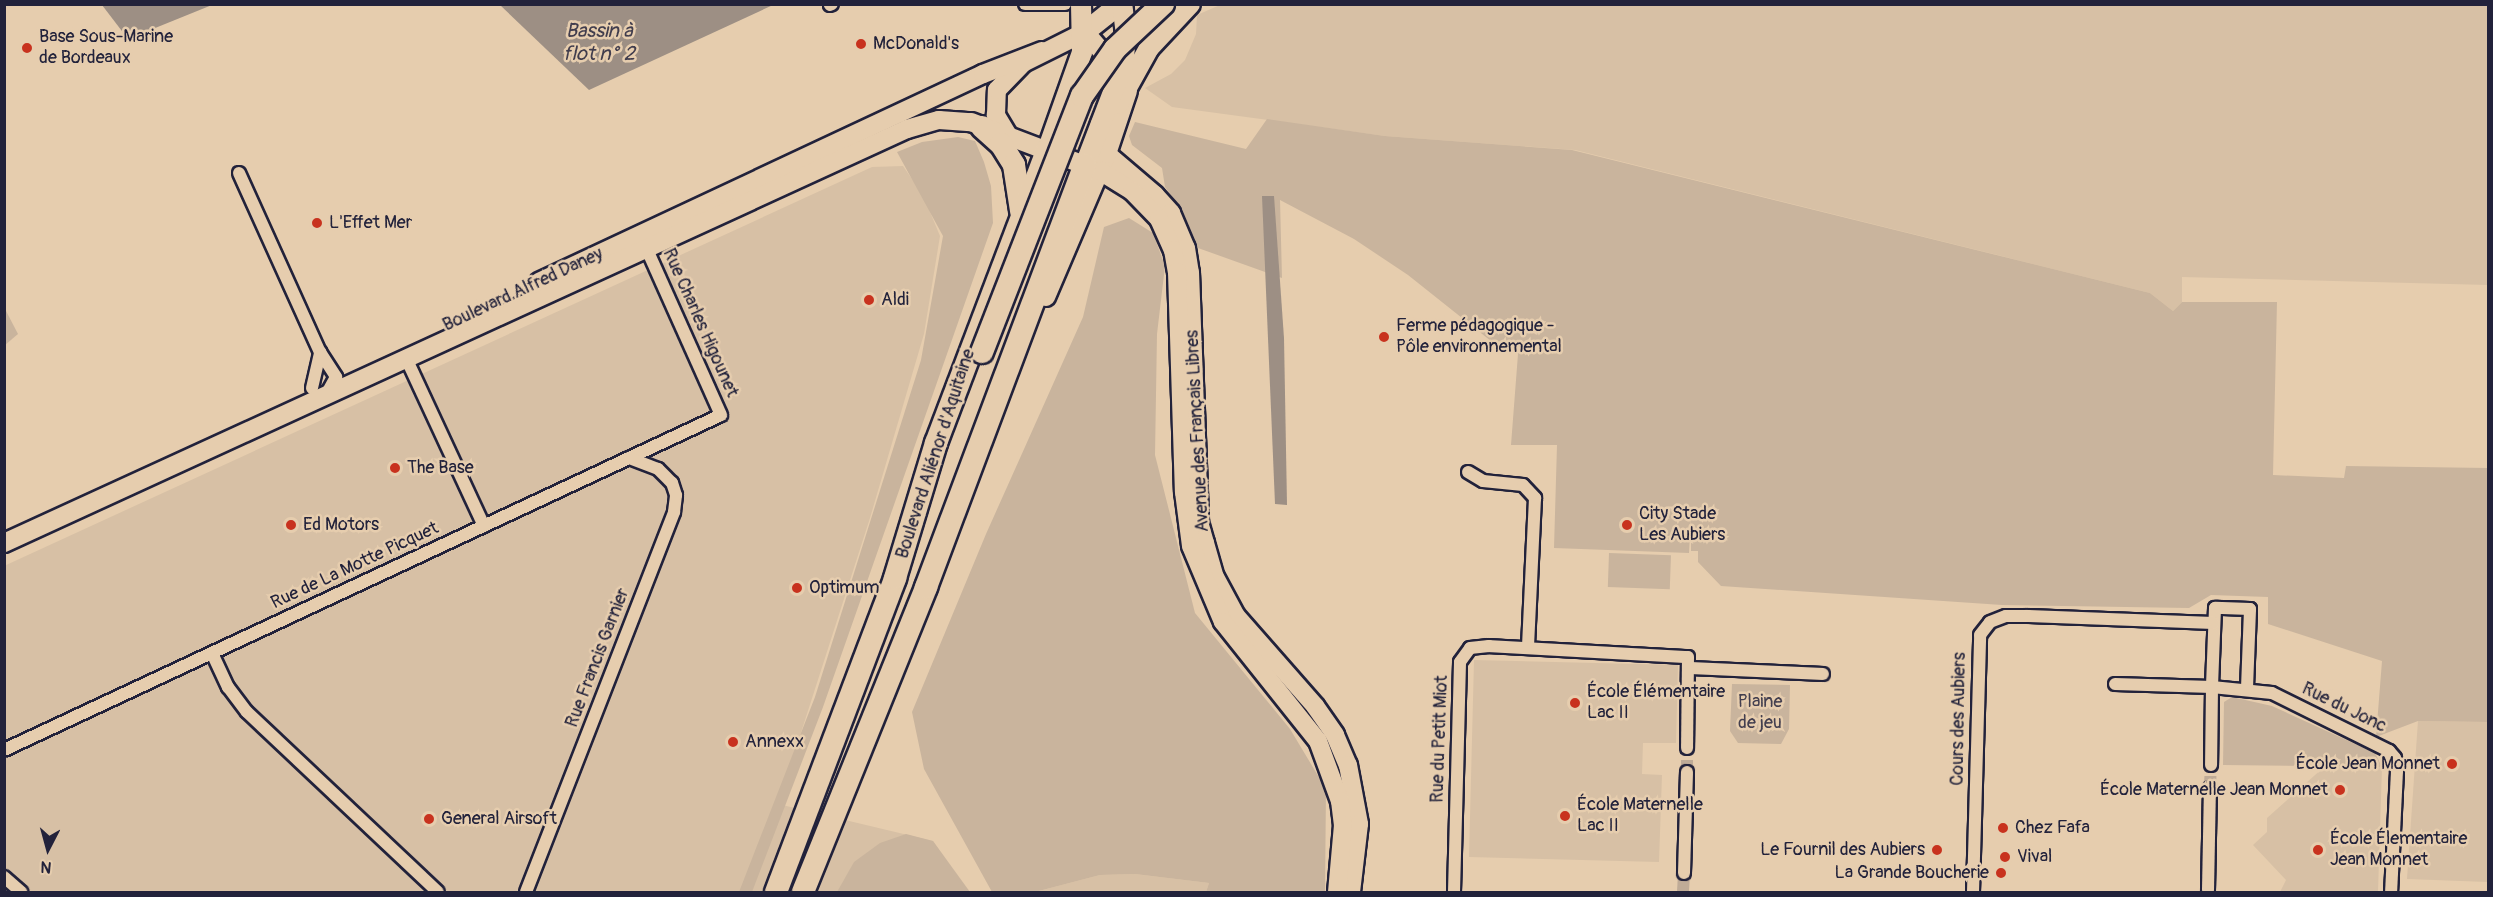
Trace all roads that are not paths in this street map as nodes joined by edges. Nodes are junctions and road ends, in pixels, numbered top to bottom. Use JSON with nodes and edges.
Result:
{"nodes":[{"id":1,"x":1025,"y":4,"type":"edge"},
{"id":2,"x":1065,"y":4,"type":"edge"},
{"id":3,"x":1081,"y":4,"type":"edge"},
{"id":4,"x":1121,"y":4,"type":"edge"},
{"id":5,"x":1163,"y":4,"type":"edge"},
{"id":6,"x":1190,"y":4,"type":"edge"},
{"id":7,"x":1084,"y":32,"type":"junction"},
{"id":8,"x":1042,"y":51,"type":"junction"},
{"id":9,"x":1131,"y":84,"type":"junction"},
{"id":10,"x":982,"y":127,"type":"junction"},
{"id":11,"x":1098,"y":136,"type":"junction"},
{"id":12,"x":1009,"y":137,"type":"junction"},
{"id":13,"x":1047,"y":151,"type":"junction"},
{"id":14,"x":1097,"y":163,"type":"junction"},
{"id":15,"x":239,"y":173,"type":"dead end"},
{"id":16,"x":1021,"y":216,"type":"junction"},
{"id":17,"x":646,"y":247,"type":"junction"},
{"id":18,"x":320,"y":352,"type":"junction"},
{"id":19,"x":406,"y":358,"type":"junction"},
{"id":20,"x":336,"y":377,"type":"junction"},
{"id":21,"x":318,"y":392,"type":"junction"},
{"id":22,"x":721,"y":415,"type":"joint"},
{"id":23,"x":629,"y":458,"type":"junction"},
{"id":24,"x":1468,"y":472,"type":"dead end"},
{"id":25,"x":484,"y":526,"type":"junction"},
{"id":26,"x":4,"y":529,"type":"edge"},
{"id":27,"x":4,"y":543,"type":"edge"},
{"id":28,"x":906,"y":545,"type":"junction"},
{"id":29,"x":2214,"y":623,"type":"junction"},
{"id":30,"x":1528,"y":648,"type":"junction"},
{"id":31,"x":212,"y":653,"type":"junction"},
{"id":32,"x":1691,"y":668,"type":"junction"},
{"id":33,"x":1823,"y":674,"type":"dead end"},
{"id":34,"x":2115,"y":684,"type":"dead end"},
{"id":35,"x":2212,"y":687,"type":"junction"},
{"id":36,"x":2247,"y":688,"type":"junction"},
{"id":37,"x":1687,"y":748,"type":"tunnel mouth"},
{"id":38,"x":4,"y":750,"type":"edge"},
{"id":39,"x":2211,"y":765,"type":"tunnel mouth"},
{"id":40,"x":1687,"y":772,"type":"tunnel mouth"},
{"id":41,"x":2210,"y":788,"type":"tunnel mouth"},
{"id":42,"x":1684,"y":873,"type":"tunnel mouth"},
{"id":43,"x":4,"y":877,"type":"edge"},
{"id":44,"x":2208,"y":890,"type":"dead end"},
{"id":45,"x":21,"y":892,"type":"edge"},
{"id":46,"x":438,"y":892,"type":"edge"},
{"id":47,"x":526,"y":892,"type":"edge"},
{"id":48,"x":776,"y":892,"type":"edge"},
{"id":49,"x":803,"y":892,"type":"edge"},
{"id":50,"x":1337,"y":892,"type":"edge"},
{"id":51,"x":1351,"y":892,"type":"edge"},
{"id":52,"x":1454,"y":892,"type":"edge"},
{"id":53,"x":1973,"y":892,"type":"edge"},
{"id":54,"x":2391,"y":892,"type":"edge"}],
"edges":[{"from":1,"to":2,"type":"street"},
{"from":3,"to":7,"type":"main road"},
{"from":4,"to":7,"type":"main road"},
{"from":4,"to":11,"type":"main road"},
{"from":5,"to":28,"type":"highway","bridge":true},
{"from":6,"to":9,"type":"main road"},
{"from":7,"to":8,"type":"main road"},
{"from":7,"to":11,"type":"main road"},
{"from":7,"to":13,"type":"main road"},
{"from":8,"to":12,"type":"main road"},
{"from":8,"to":20,"type":"main road","name":"Boulevard Alfred Daney"},
{"from":9,"to":11,"type":"main road"},
{"from":9,"to":14,"type":"main road"},
{"from":10,"to":12,"type":"main road","name":"Boulevard Alfred Daney"},
{"from":10,"to":16,"type":"highway"},
{"from":10,"to":17,"type":"main road","name":"Boulevard Alfred Daney"},
{"from":11,"to":14,"type":"main road"},
{"from":12,"to":13,"type":"main road","name":"Boulevard Alfred Daney"},
{"from":13,"to":14,"type":"main road","name":"Boulevard Alfred Daney"},
{"from":13,"to":16,"type":"highway","name":"Boulevard Aliénor d'Aquitaine"},
{"from":14,"to":49,"type":"highway","name":"Boulevard Aliénor d'Aquitaine"},
{"from":14,"to":50,"type":"main road","name":"Avenue des Français Libres"},
{"from":14,"to":51,"type":"main road","name":"Avenue des Français Libres"},
{"from":15,"to":18,"type":"street"},
{"from":16,"to":28,"type":"highway","name":"Boulevard Aliénor d'Aquitaine"},
{"from":17,"to":19,"type":"main road","name":"Boulevard Alfred Daney"},
{"from":17,"to":22,"type":"street","name":"Rue Charles Higounet"},
{"from":18,"to":20,"type":"street"},
{"from":18,"to":21,"type":"street"},
{"from":19,"to":21,"type":"main road","name":"Boulevard Alfred Daney"},
{"from":19,"to":25,"type":"street"},
{"from":20,"to":21,"type":"main road","name":"Boulevard Alfred Daney"},
{"from":21,"to":26,"type":"main road","name":"Boulevard Alfred Daney"},
{"from":21,"to":27,"type":"main road","name":"Boulevard Alfred Daney"},
{"from":22,"to":23,"type":"street","name":"Rue de La Motte Picquet"},
{"from":23,"to":25,"type":"street","name":"Rue de La Motte Picquet"},
{"from":23,"to":47,"type":"street","name":"Rue Francis Garnier"},
{"from":24,"to":30,"type":"street"},
{"from":25,"to":31,"type":"street","name":"Rue de La Motte Picquet"},
{"from":28,"to":48,"type":"highway","name":"Boulevard Aliénor d'Aquitaine"},
{"from":29,"to":35,"type":"street"},
{"from":29,"to":36,"type":"street"},
{"from":29,"to":53,"type":"street","name":"Cours des Aubiers"},
{"from":30,"to":32,"type":"street","name":"Rue du Petit Miot"},
{"from":30,"to":52,"type":"street","name":"Rue du Petit Miot"},
{"from":31,"to":38,"type":"street","name":"Rue de La Motte Picquet"},
{"from":31,"to":46,"type":"street"},
{"from":32,"to":33,"type":"street"},
{"from":32,"to":37,"type":"street"},
{"from":34,"to":35,"type":"street","name":"Rue du Jonc"},
{"from":35,"to":36,"type":"street","name":"Rue du Jonc"},
{"from":35,"to":39,"type":"street"},
{"from":36,"to":54,"type":"street","name":"Rue du Jonc"},
{"from":40,"to":42,"type":"street"},
{"from":41,"to":44,"type":"street"},
{"from":43,"to":45,"type":"street"}]}
